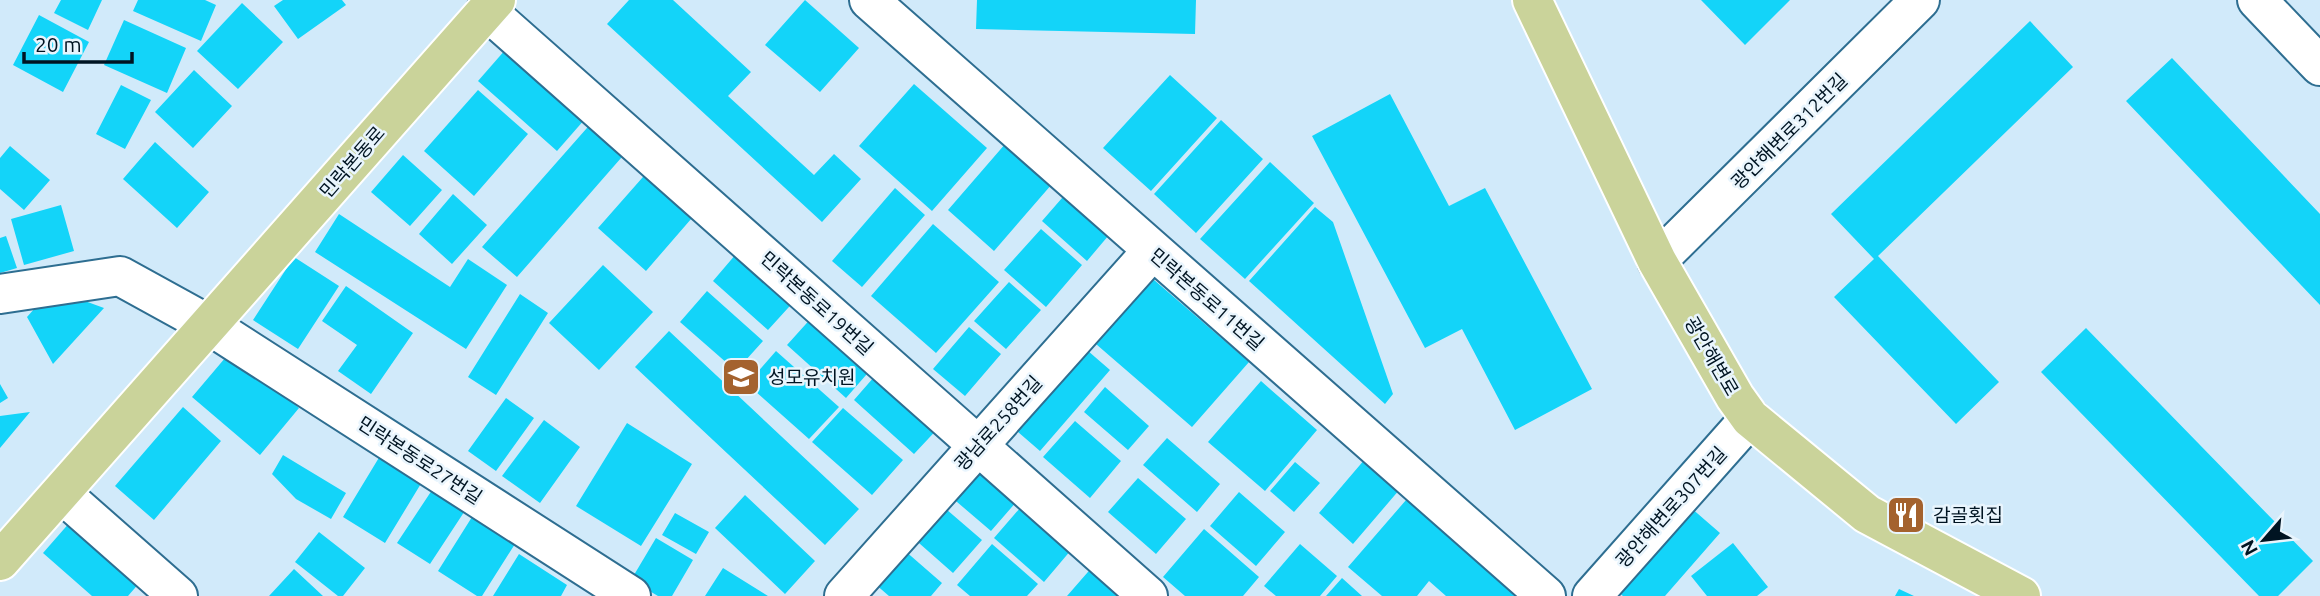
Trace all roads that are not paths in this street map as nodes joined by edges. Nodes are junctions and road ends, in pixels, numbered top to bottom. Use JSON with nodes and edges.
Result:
{"nodes":[{"id":1,"x":869,"y":0,"type":"edge"},
{"id":2,"x":1532,"y":0,"type":"edge"},
{"id":3,"x":1920,"y":0,"type":"edge"},
{"id":4,"x":2257,"y":0,"type":"edge"},
{"id":5,"x":491,"y":5,"type":"edge"},
{"id":6,"x":2320,"y":66,"type":"edge"},
{"id":7,"x":1152,"y":251,"type":"junction"},
{"id":8,"x":1657,"y":261,"type":"junction"},
{"id":9,"x":0,"y":294,"type":"edge"},
{"id":10,"x":209,"y":325,"type":"junction"},
{"id":11,"x":1750,"y":418,"type":"junction"},
{"id":12,"x":978,"y":446,"type":"junction"},
{"id":13,"x":61,"y":493,"type":"junction"},
{"id":14,"x":0,"y":561,"type":"edge"},
{"id":15,"x":178,"y":596,"type":"edge"},
{"id":16,"x":631,"y":596,"type":"edge"},
{"id":17,"x":844,"y":596,"type":"edge"},
{"id":18,"x":1148,"y":596,"type":"edge"},
{"id":19,"x":1546,"y":596,"type":"edge"},
{"id":20,"x":1592,"y":596,"type":"edge"},
{"id":21,"x":2021,"y":596,"type":"edge"}],
"edges":[{"from":1,"to":7,"type":"street","name":"민락본동로11번길"},
{"from":2,"to":8,"type":"main road","name":"광안해변로"},
{"from":3,"to":8,"type":"street","name":"광안해변로312번길"},
{"from":4,"to":6,"type":"street"},
{"from":5,"to":10,"type":"main road","name":"민락본동로"},
{"from":5,"to":12,"type":"street","name":"민락본동로19번길"},
{"from":7,"to":12,"type":"street","name":"광남로258번길"},
{"from":7,"to":19,"type":"street","name":"민락본동로11번길"},
{"from":8,"to":11,"type":"main road","name":"광안해변로"},
{"from":9,"to":10,"type":"street"},
{"from":10,"to":13,"type":"main road","name":"민락본동로"},
{"from":10,"to":16,"type":"street","name":"민락본동로27번길"},
{"from":11,"to":20,"type":"street","name":"광안해변로307번길"},
{"from":11,"to":21,"type":"main road","name":"광안해변로"},
{"from":12,"to":17,"type":"street","name":"광남로258번길"},
{"from":12,"to":18,"type":"street","name":"민락본동로19번길"},
{"from":13,"to":14,"type":"main road","name":"민락본동로"},
{"from":13,"to":15,"type":"street"}]}
